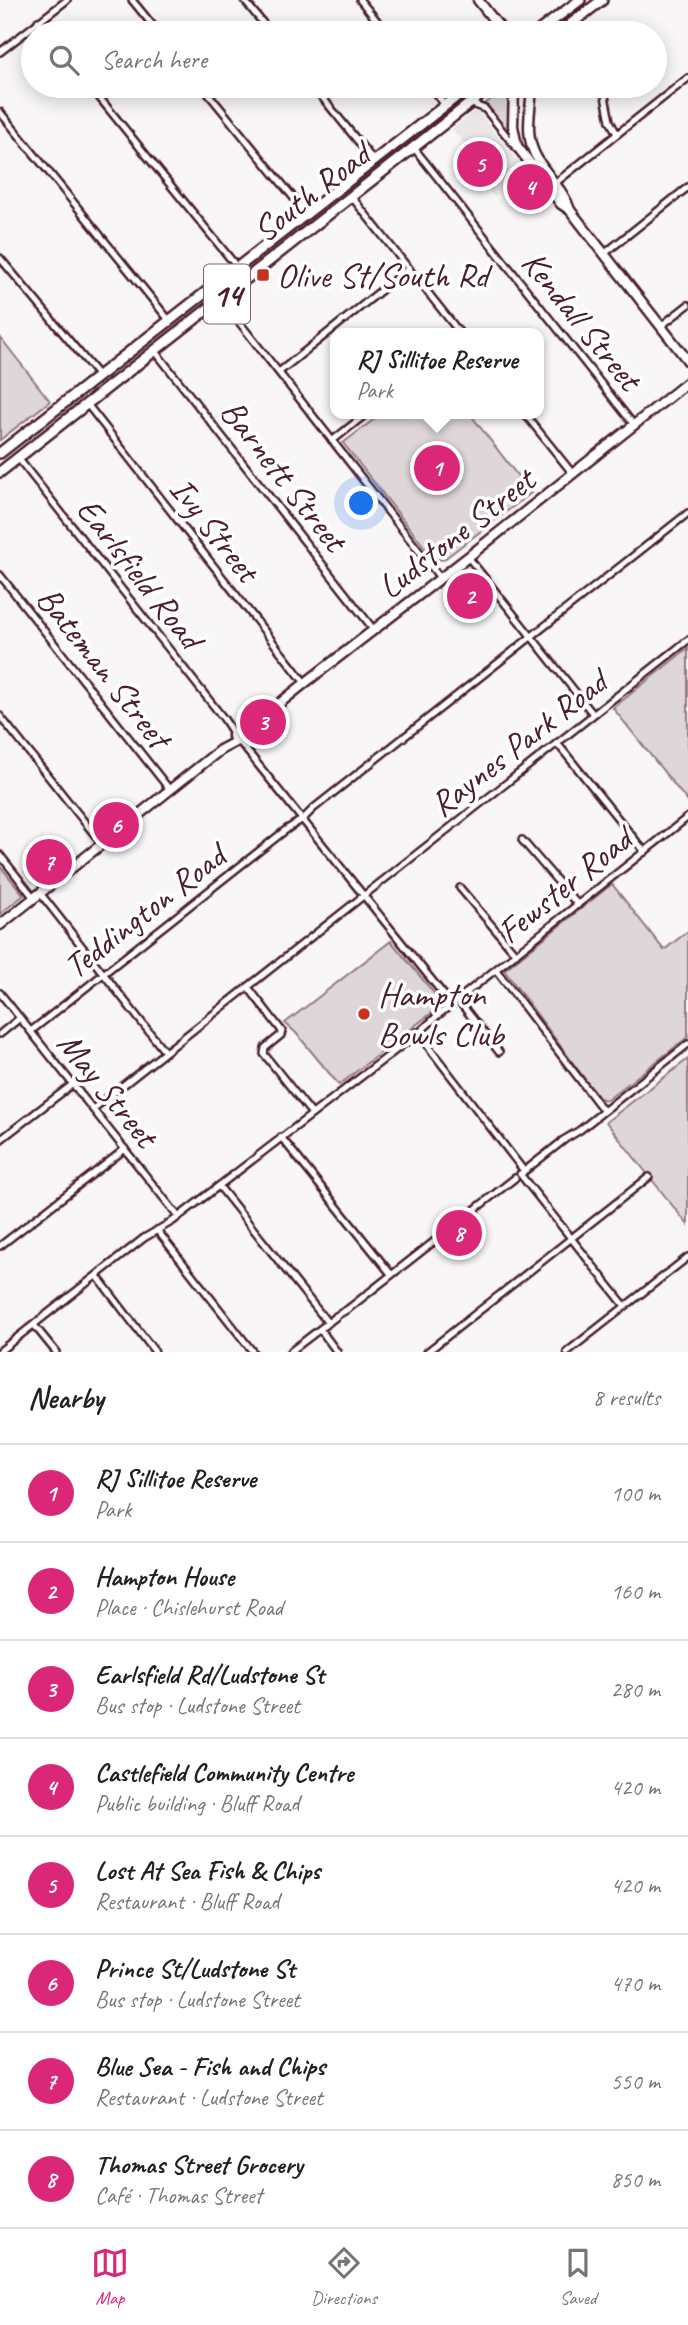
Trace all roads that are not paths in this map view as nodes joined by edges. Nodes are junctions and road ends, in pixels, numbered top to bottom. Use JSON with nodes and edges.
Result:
{"nodes":[{"id":1,"x":67,"y":0,"type":"edge"},
{"id":2,"x":132,"y":0,"type":"edge"},
{"id":3,"x":244,"y":0,"type":"edge"},
{"id":4,"x":360,"y":0,"type":"edge"},
{"id":5,"x":478,"y":0,"type":"edge"},
{"id":6,"x":580,"y":0,"type":"edge"},
{"id":7,"x":602,"y":0,"type":"edge"},
{"id":8,"x":38,"y":21,"type":"edge"},
{"id":9,"x":149,"y":21,"type":"edge"},
{"id":10,"x":261,"y":21,"type":"edge"},
{"id":11,"x":377,"y":21,"type":"edge"},
{"id":12,"x":495,"y":21,"type":"edge"},
{"id":13,"x":552,"y":21,"type":"edge"},
{"id":14,"x":575,"y":21,"type":"edge"},
{"id":15,"x":21,"y":35,"type":"edge"},
{"id":16,"x":0,"y":52,"type":"edge"},
{"id":17,"x":688,"y":78,"type":"edge"},
{"id":18,"x":667,"y":95,"type":"edge"},
{"id":19,"x":100,"y":98,"type":"edge"},
{"id":20,"x":212,"y":98,"type":"edge"},
{"id":21,"x":323,"y":98,"type":"edge"},
{"id":22,"x":439,"y":98,"type":"edge"},
{"id":23,"x":456,"y":98,"type":"edge"},
{"id":24,"x":473,"y":98,"type":"edge"},
{"id":25,"x":514,"y":98,"type":"edge"},
{"id":26,"x":531,"y":98,"type":"edge"},
{"id":27,"x":605,"y":98,"type":"edge"},
{"id":28,"x":663,"y":98,"type":"edge"},
{"id":29,"x":468,"y":104,"type":"junction"},
{"id":30,"x":446,"y":106,"type":"junction"},
{"id":31,"x":0,"y":112,"type":"edge"},
{"id":32,"x":617,"y":134,"type":"junction"},
{"id":33,"x":405,"y":137,"type":"junction"},
{"id":34,"x":413,"y":148,"type":"junction"},
{"id":35,"x":522,"y":155,"type":"junction"},
{"id":36,"x":374,"y":160,"type":"junction"},
{"id":37,"x":552,"y":186,"type":"junction"},
{"id":38,"x":688,"y":187,"type":"edge"},
{"id":39,"x":351,"y":196,"type":"junction"},
{"id":40,"x":306,"y":213,"type":"junction"},
{"id":41,"x":604,"y":254,"type":"junction"},
{"id":42,"x":0,"y":258,"type":"edge"},
{"id":43,"x":237,"y":267,"type":"junction"},
{"id":44,"x":409,"y":268,"type":"junction"},
{"id":45,"x":212,"y":286,"type":"junction"},
{"id":46,"x":221,"y":299,"type":"junction"},
{"id":47,"x":688,"y":305,"type":"edge"},
{"id":48,"x":169,"y":320,"type":"junction"},
{"id":49,"x":661,"y":326,"type":"junction"},
{"id":50,"x":334,"y":328,"type":"edge"},
{"id":51,"x":456,"y":328,"type":"edge"},
{"id":52,"x":330,"y":331,"type":"edge"},
{"id":53,"x":155,"y":351,"type":"junction"},
{"id":54,"x":688,"y":360,"type":"edge"},
{"id":55,"x":279,"y":372,"type":"junction"},
{"id":56,"x":98,"y":375,"type":"junction"},
{"id":57,"x":688,"y":382,"type":"edge"},
{"id":58,"x":87,"y":404,"type":"junction"},
{"id":59,"x":360,"y":419,"type":"edge"},
{"id":60,"x":529,"y":419,"type":"edge"},
{"id":61,"x":634,"y":425,"type":"junction"},
{"id":62,"x":332,"y":441,"type":"junction"},
{"id":63,"x":9,"y":446,"type":"junction"},
{"id":64,"x":0,"y":453,"type":"edge"},
{"id":65,"x":18,"y":458,"type":"junction"},
{"id":66,"x":0,"y":472,"type":"edge"},
{"id":67,"x":573,"y":474,"type":"junction"},
{"id":68,"x":688,"y":513,"type":"edge"},
{"id":69,"x":468,"y":557,"type":"junction"},
{"id":70,"x":0,"y":575,"type":"edge"},
{"id":71,"x":441,"y":579,"type":"junction"},
{"id":72,"x":374,"y":630,"type":"junction"},
{"id":73,"x":531,"y":636,"type":"junction"},
{"id":74,"x":688,"y":640,"type":"edge"},
{"id":75,"x":305,"y":683,"type":"junction"},
{"id":76,"x":593,"y":715,"type":"junction"},
{"id":77,"x":0,"y":716,"type":"edge"},
{"id":78,"x":238,"y":736,"type":"junction"},
{"id":79,"x":557,"y":743,"type":"junction"},
{"id":80,"x":170,"y":790,"type":"junction"},
{"id":81,"x":688,"y":817,"type":"edge"},
{"id":82,"x":302,"y":818,"type":"junction"},
{"id":83,"x":522,"y":840,"type":"dead end"},
{"id":84,"x":102,"y":844,"type":"junction"},
{"id":85,"x":645,"y":852,"type":"junction"},
{"id":86,"x":0,"y":855,"type":"edge"},
{"id":87,"x":460,"y":888,"type":"dead end"},
{"id":88,"x":37,"y":896,"type":"junction"},
{"id":89,"x":363,"y":896,"type":"junction"},
{"id":90,"x":578,"y":905,"type":"junction"},
{"id":91,"x":0,"y":925,"type":"edge"},
{"id":92,"x":516,"y":954,"type":"junction"},
{"id":93,"x":496,"y":970,"type":"junction"},
{"id":94,"x":104,"y":974,"type":"junction"},
{"id":95,"x":248,"y":987,"type":"junction"},
{"id":96,"x":0,"y":993,"type":"edge"},
{"id":97,"x":458,"y":1000,"type":"junction"},
{"id":98,"x":452,"y":1005,"type":"junction"},
{"id":99,"x":20,"y":1018,"type":"junction"},
{"id":100,"x":31,"y":1031,"type":"junction"},
{"id":101,"x":417,"y":1032,"type":"junction"},
{"id":102,"x":0,"y":1034,"type":"edge"},
{"id":103,"x":688,"y":1044,"type":"edge"},
{"id":104,"x":165,"y":1052,"type":"junction"},
{"id":105,"x":499,"y":1052,"type":"dead end"},
{"id":106,"x":72,"y":1084,"type":"junction"},
{"id":107,"x":93,"y":1109,"type":"junction"},
{"id":108,"x":603,"y":1110,"type":"junction"},
{"id":109,"x":312,"y":1114,"type":"junction"},
{"id":110,"x":281,"y":1137,"type":"junction"},
{"id":111,"x":0,"y":1140,"type":"edge"},
{"id":112,"x":125,"y":1149,"type":"junction"},
{"id":113,"x":520,"y":1175,"type":"junction"},
{"id":114,"x":649,"y":1177,"type":"dead end"},
{"id":115,"x":219,"y":1186,"type":"junction"},
{"id":116,"x":178,"y":1216,"type":"junction"},
{"id":117,"x":157,"y":1230,"type":"junction"},
{"id":118,"x":571,"y":1238,"type":"junction"},
{"id":119,"x":0,"y":1246,"type":"edge"},
{"id":120,"x":688,"y":1257,"type":"edge"},
{"id":121,"x":391,"y":1274,"type":"junction"},
{"id":122,"x":97,"y":1276,"type":"junction"},
{"id":123,"x":625,"y":1306,"type":"junction"},
{"id":124,"x":328,"y":1323,"type":"junction"},
{"id":125,"x":34,"y":1325,"type":"junction"},
{"id":126,"x":320,"y":1329,"type":"junction"},
{"id":127,"x":0,"y":1352,"type":"edge"},
{"id":128,"x":56,"y":1352,"type":"edge"},
{"id":129,"x":156,"y":1352,"type":"edge"},
{"id":130,"x":253,"y":1352,"type":"edge"},
{"id":131,"x":290,"y":1352,"type":"edge"},
{"id":132,"x":337,"y":1352,"type":"edge"},
{"id":133,"x":427,"y":1352,"type":"edge"},
{"id":134,"x":567,"y":1352,"type":"edge"}],
"edges":[{"from":1,"to":8,"type":"street"},
{"from":2,"to":9,"type":"street"},
{"from":3,"to":10,"type":"street"},
{"from":4,"to":11,"type":"street"},
{"from":5,"to":12,"type":"street"},
{"from":6,"to":13,"type":"main road"},
{"from":7,"to":14,"type":"main road"},
{"from":15,"to":16,"type":"street"},
{"from":17,"to":18,"type":"street"},
{"from":19,"to":43,"type":"street"},
{"from":20,"to":40,"type":"street"},
{"from":21,"to":36,"type":"street"},
{"from":22,"to":30,"type":"street"},
{"from":23,"to":30,"type":"main road","name":"South Road","number":"14"},
{"from":24,"to":29,"type":"main road","name":"South Road","number":"14"},
{"from":25,"to":35,"type":"street"},
{"from":26,"to":37,"type":"street"},
{"from":27,"to":32,"type":"street"},
{"from":28,"to":32,"type":"street"},
{"from":29,"to":34,"type":"main road","name":"South Road","number":"14"},
{"from":29,"to":35,"type":"street"},
{"from":30,"to":33,"type":"main road","name":"South Road","number":"14"},
{"from":31,"to":48,"type":"street"},
{"from":32,"to":37,"type":"street"},
{"from":33,"to":34,"type":"main road"},
{"from":33,"to":36,"type":"main road","name":"South Road","number":"14"},
{"from":34,"to":39,"type":"main road","name":"South Road","number":"14"},
{"from":34,"to":61,"type":"street","name":"Kendall Street"},
{"from":35,"to":37,"type":"street"},
{"from":36,"to":40,"type":"main road","name":"South Road","number":"14"},
{"from":37,"to":41,"type":"street"},
{"from":38,"to":41,"type":"street"},
{"from":39,"to":44,"type":"street"},
{"from":39,"to":46,"type":"main road","name":"South Road","number":"14"},
{"from":40,"to":43,"type":"main road","name":"South Road","number":"14"},
{"from":41,"to":49,"type":"street"},
{"from":42,"to":56,"type":"street"},
{"from":43,"to":45,"type":"main road","name":"South Road","number":"14"},
{"from":44,"to":50,"type":"street"},
{"from":44,"to":51,"type":"street"},
{"from":45,"to":46,"type":"main road"},
{"from":45,"to":48,"type":"main road","name":"South Road","number":"14"},
{"from":46,"to":53,"type":"main road","name":"South Road","number":"14"},
{"from":46,"to":55,"type":"street"},
{"from":47,"to":49,"type":"street"},
{"from":48,"to":56,"type":"main road","name":"South Road","number":"14"},
{"from":49,"to":54,"type":"street"},
{"from":52,"to":55,"type":"street"},
{"from":53,"to":58,"type":"main road","name":"South Road","number":"14"},
{"from":53,"to":72,"type":"street","name":"Barnett Street"},
{"from":55,"to":62,"type":"street"},
{"from":56,"to":63,"type":"main road","name":"South Road","number":"14"},
{"from":57,"to":61,"type":"street","name":"Ludstone Street"},
{"from":58,"to":65,"type":"main road","name":"South Road","number":"14"},
{"from":58,"to":75,"type":"street","name":"Ivy Street"},
{"from":59,"to":62,"type":"street"},
{"from":60,"to":67,"type":"street"},
{"from":61,"to":67,"type":"street","name":"Ludstone Street"},
{"from":62,"to":71,"type":"street"},
{"from":63,"to":64,"type":"main road","name":"South Road","number":"14"},
{"from":63,"to":65,"type":"main road"},
{"from":65,"to":66,"type":"main road","name":"South Road","number":"14"},
{"from":65,"to":78,"type":"street","name":"Earlsfield Road"},
{"from":67,"to":69,"type":"street","name":"Ludstone Street"},
{"from":68,"to":73,"type":"street","name":"Teddington Road"},
{"from":69,"to":71,"type":"street","name":"Ludstone Street"},
{"from":69,"to":73,"type":"street"},
{"from":70,"to":80,"type":"street","name":"Bateman Street"},
{"from":71,"to":72,"type":"street","name":"Ludstone Street"},
{"from":72,"to":75,"type":"street","name":"Ludstone Street"},
{"from":73,"to":76,"type":"street"},
{"from":73,"to":82,"type":"street","name":"Teddington Road"},
{"from":74,"to":76,"type":"street","name":"Raynes Park Road"},
{"from":75,"to":78,"type":"street","name":"Ludstone Street"},
{"from":76,"to":79,"type":"street","name":"Raynes Park Road"},
{"from":77,"to":84,"type":"street"},
{"from":78,"to":80,"type":"street","name":"Ludstone Street"},
{"from":78,"to":82,"type":"street","name":"Earlsfield Road"},
{"from":79,"to":85,"type":"street"},
{"from":79,"to":89,"type":"street","name":"Raynes Park Road"},
{"from":80,"to":84,"type":"street","name":"Ludstone Street"},
{"from":81,"to":85,"type":"street","name":"Fewster Road"},
{"from":82,"to":89,"type":"street","name":"Earlsfield Road"},
{"from":82,"to":94,"type":"street","name":"Teddington Road"},
{"from":83,"to":90,"type":"street"},
{"from":84,"to":88,"type":"street","name":"Ludstone Street"},
{"from":85,"to":90,"type":"street","name":"Fewster Road"},
{"from":86,"to":88,"type":"street"},
{"from":87,"to":92,"type":"street"},
{"from":88,"to":91,"type":"street","name":"Ludstone Street"},
{"from":88,"to":94,"type":"street"},
{"from":89,"to":95,"type":"street","name":"Raynes Park Road"},
{"from":89,"to":98,"type":"street","name":"Earlsfield Road"},
{"from":90,"to":92,"type":"street","name":"Fewster Road"},
{"from":92,"to":93,"type":"street","name":"Fewster Road"},
{"from":93,"to":97,"type":"street","name":"Fewster Road"},
{"from":93,"to":108,"type":"street"},
{"from":94,"to":100,"type":"street","name":"Teddington Road"},
{"from":94,"to":104,"type":"street"},
{"from":95,"to":104,"type":"street","name":"Raynes Park Road"},
{"from":95,"to":109,"type":"street"},
{"from":96,"to":99,"type":"street","name":"May Street"},
{"from":97,"to":98,"type":"street","name":"Fewster Road"},
{"from":97,"to":105,"type":"street"},
{"from":98,"to":101,"type":"street","name":"Fewster Road"},
{"from":99,"to":100,"type":"street","name":"May Street"},
{"from":99,"to":102,"type":"street"},
{"from":100,"to":106,"type":"street","name":"May Street"},
{"from":101,"to":109,"type":"street","name":"Fewster Road"},
{"from":101,"to":113,"type":"street"},
{"from":103,"to":108,"type":"street"},
{"from":104,"to":107,"type":"street","name":"Raynes Park Road"},
{"from":106,"to":107,"type":"street","name":"May Street"},
{"from":106,"to":111,"type":"street"},
{"from":107,"to":112,"type":"street","name":"May Street"},
{"from":108,"to":113,"type":"street"},
{"from":109,"to":110,"type":"street","name":"Fewster Road"},
{"from":110,"to":115,"type":"street","name":"Fewster Road"},
{"from":110,"to":121,"type":"street"},
{"from":112,"to":116,"type":"street","name":"May Street"},
{"from":112,"to":119,"type":"street"},
{"from":113,"to":118,"type":"street"},
{"from":113,"to":121,"type":"street"},
{"from":114,"to":118,"type":"street"},
{"from":115,"to":116,"type":"street","name":"Fewster Road"},
{"from":115,"to":124,"type":"street"},
{"from":116,"to":117,"type":"street","name":"Fewster Road"},
{"from":117,"to":122,"type":"street","name":"Fewster Road"},
{"from":117,"to":130,"type":"street"},
{"from":118,"to":123,"type":"street"},
{"from":118,"to":133,"type":"street"},
{"from":120,"to":123,"type":"street"},
{"from":121,"to":124,"type":"street"},
{"from":122,"to":125,"type":"street","name":"Fewster Road"},
{"from":122,"to":129,"type":"street"},
{"from":123,"to":134,"type":"street"},
{"from":124,"to":126,"type":"street"},
{"from":125,"to":127,"type":"street","name":"Fewster Road"},
{"from":125,"to":128,"type":"street"},
{"from":126,"to":131,"type":"street"},
{"from":126,"to":132,"type":"street"}]}
